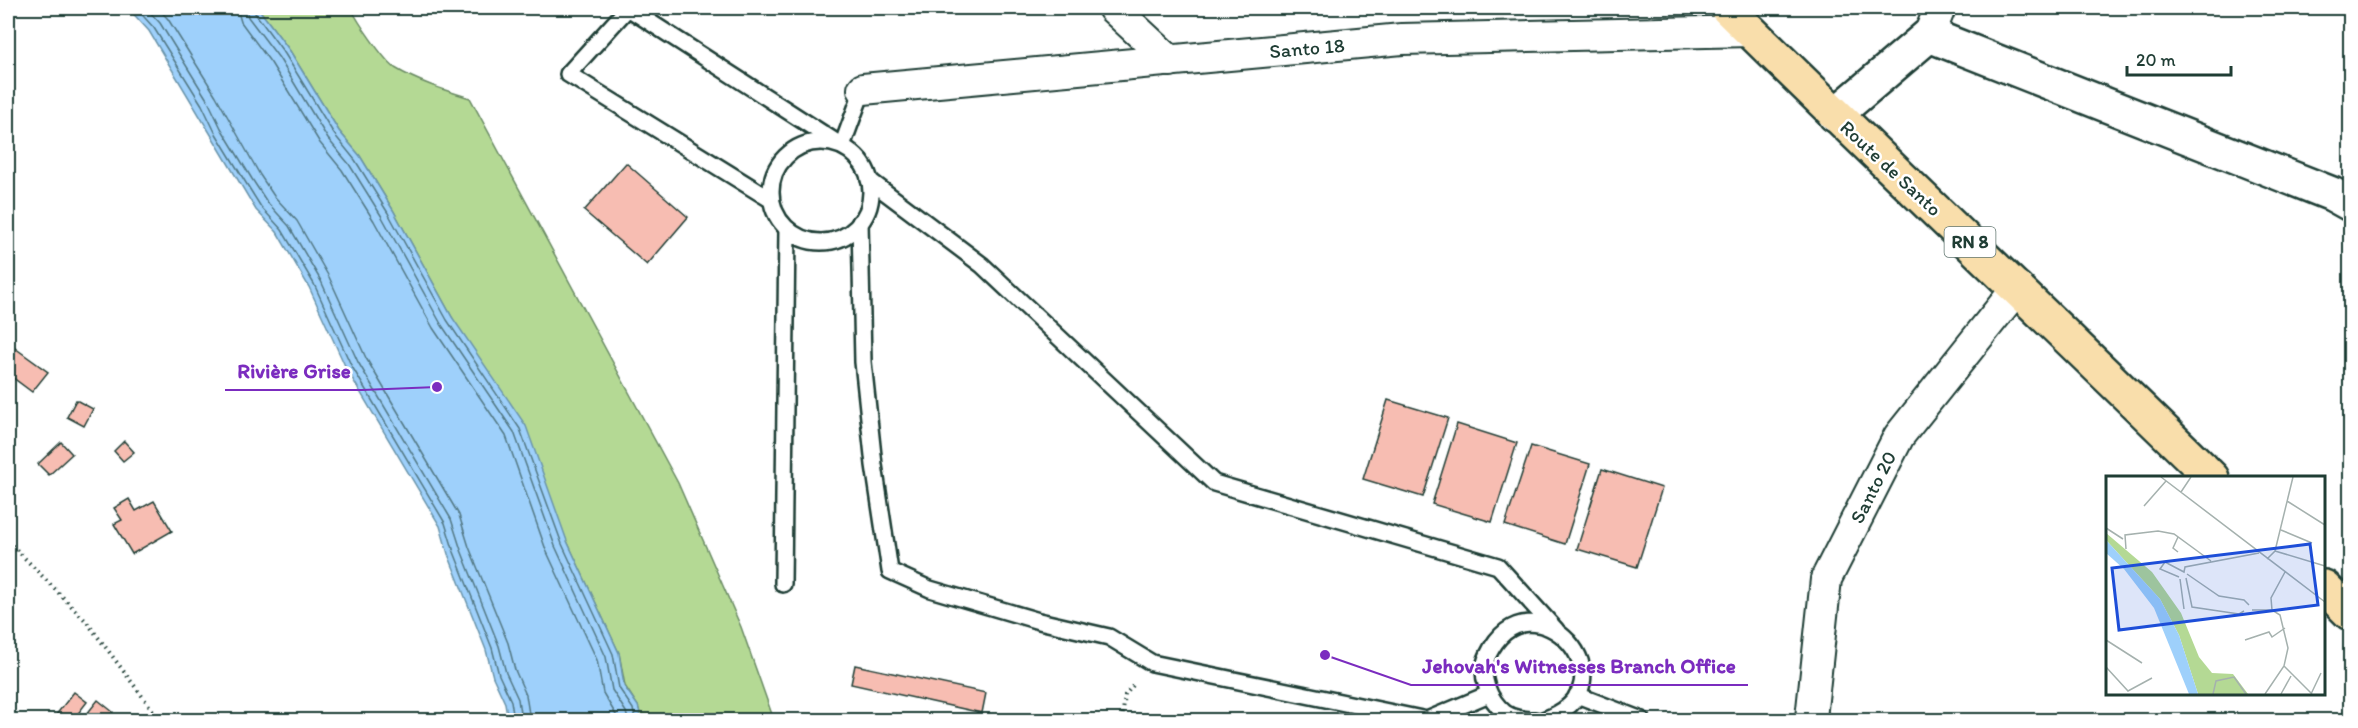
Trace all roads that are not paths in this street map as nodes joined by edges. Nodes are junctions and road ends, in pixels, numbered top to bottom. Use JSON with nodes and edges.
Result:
{"nodes":[{"id":1,"x":628,"y":8,"type":"edge"},
{"id":2,"x":1113,"y":8,"type":"edge"},
{"id":3,"x":1727,"y":8,"type":"edge"},
{"id":4,"x":1935,"y":21,"type":"edge"},
{"id":5,"x":1751,"y":31,"type":"junction"},
{"id":6,"x":1170,"y":61,"type":"junction"},
{"id":7,"x":864,"y":89,"type":"joint"},
{"id":8,"x":1836,"y":116,"type":"junction"},
{"id":9,"x":842,"y":147,"type":"junction"},
{"id":10,"x":869,"y":180,"type":"junction"},
{"id":11,"x":770,"y":199,"type":"junction"},
{"id":12,"x":2350,"y":204,"type":"edge"},
{"id":13,"x":860,"y":222,"type":"junction"},
{"id":14,"x":787,"y":229,"type":"junction"},
{"id":15,"x":2018,"y":287,"type":"junction"},
{"id":16,"x":2211,"y":476,"type":"edge"},
{"id":17,"x":783,"y":584,"type":"dead end"},
{"id":18,"x":2325,"y":588,"type":"edge"},
{"id":19,"x":2350,"y":613,"type":"edge"},
{"id":20,"x":1556,"y":630,"type":"junction"},
{"id":21,"x":1489,"y":694,"type":"junction"},
{"id":22,"x":1577,"y":695,"type":"junction"},
{"id":23,"x":1535,"y":720,"type":"edge"},
{"id":24,"x":1542,"y":720,"type":"edge"},
{"id":25,"x":1642,"y":720,"type":"edge"},
{"id":26,"x":1810,"y":720,"type":"edge"}],
"edges":[{"from":1,"to":9,"type":"lane"},
{"from":1,"to":11,"type":"lane"},
{"from":2,"to":6,"type":"street"},
{"from":3,"to":5,"type":"main road","name":"Route de Santo","number":"RN 8"},
{"from":4,"to":8,"type":"street"},
{"from":4,"to":12,"type":"street"},
{"from":5,"to":6,"type":"street","name":"Santo 18"},
{"from":5,"to":8,"type":"main road","name":"Route de Santo","number":"RN 8"},
{"from":6,"to":7,"type":"street","name":"Santo 18"},
{"from":7,"to":9,"type":"lane"},
{"from":8,"to":15,"type":"main road","name":"Route de Santo","number":"RN 8"},
{"from":9,"to":10,"type":"lane"},
{"from":9,"to":11,"type":"lane"},
{"from":10,"to":13,"type":"lane"},
{"from":10,"to":20,"type":"lane"},
{"from":11,"to":14,"type":"lane"},
{"from":13,"to":14,"type":"lane"},
{"from":13,"to":21,"type":"lane"},
{"from":14,"to":17,"type":"lane"},
{"from":15,"to":16,"type":"main road","name":"Route de Santo","number":"RN 8"},
{"from":15,"to":26,"type":"street","name":"Santo 20"},
{"from":18,"to":19,"type":"main road"},
{"from":20,"to":21,"type":"lane"},
{"from":20,"to":22,"type":"lane"},
{"from":21,"to":23,"type":"lane"},
{"from":22,"to":24,"type":"lane"},
{"from":22,"to":25,"type":"lane"}]}
